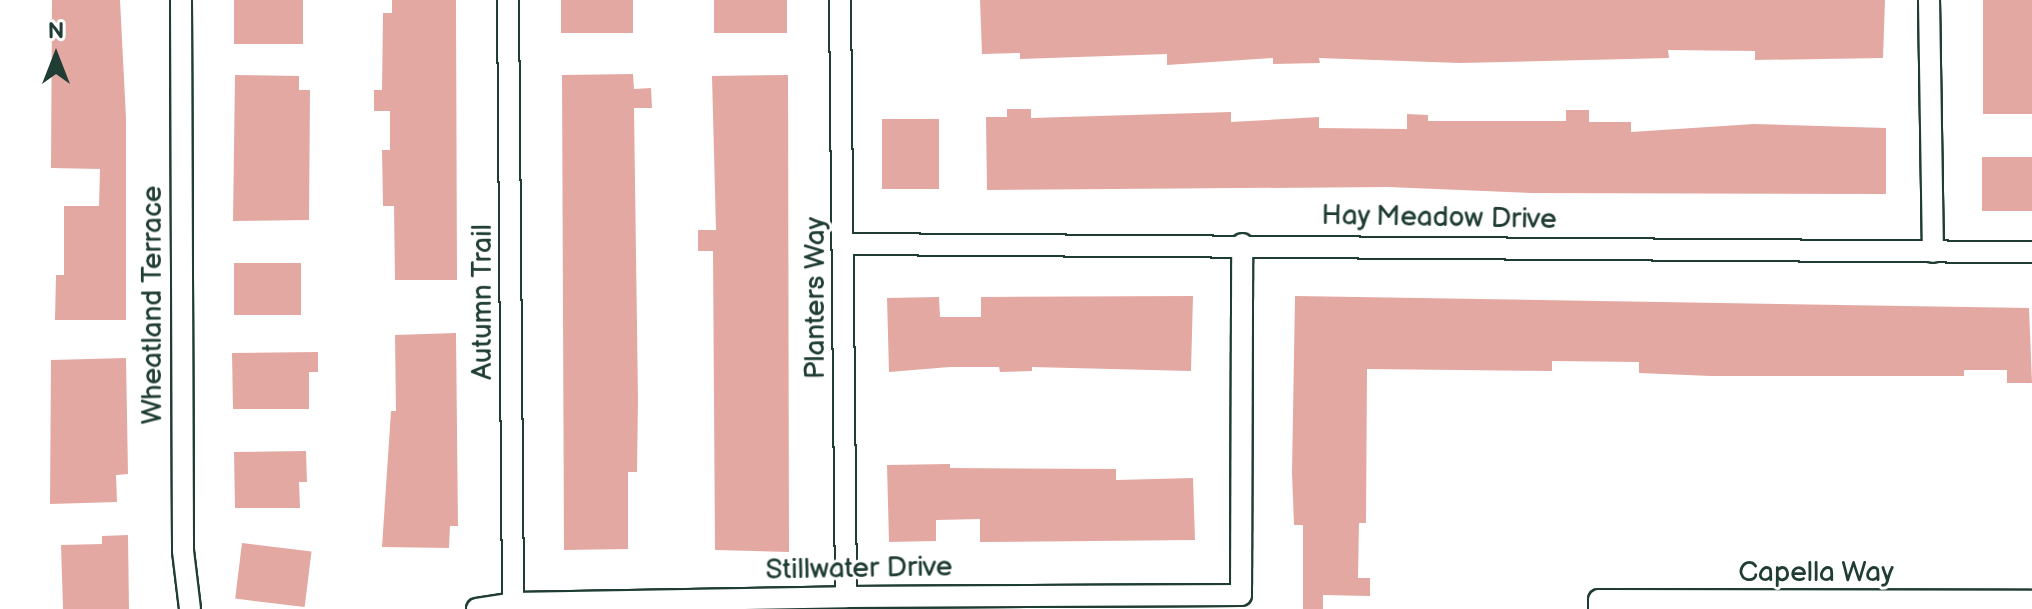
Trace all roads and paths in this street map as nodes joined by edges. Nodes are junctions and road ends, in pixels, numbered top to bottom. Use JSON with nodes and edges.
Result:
{"nodes":[{"id":1,"x":181,"y":0,"type":"edge"},
{"id":2,"x":508,"y":0,"type":"edge"},
{"id":3,"x":840,"y":0,"type":"edge"},
{"id":4,"x":1929,"y":0,"type":"edge"},
{"id":5,"x":844,"y":244,"type":"junction"},
{"id":6,"x":1242,"y":244,"type":"junction"},
{"id":7,"x":1933,"y":252,"type":"junction"},
{"id":8,"x":2032,"y":252,"type":"edge"},
{"id":9,"x":846,"y":597,"type":"junction"},
{"id":10,"x":2032,"y":601,"type":"edge"},
{"id":11,"x":513,"y":603,"type":"junction"},
{"id":12,"x":1599,"y":604,"type":"edge"},
{"id":13,"x":1921,"y":606,"type":"edge"},
{"id":14,"x":190,"y":609,"type":"edge"},
{"id":15,"x":477,"y":609,"type":"edge"}],
"edges":[{"from":1,"to":14,"type":"street","name":"Wheatland Terrace"},
{"from":2,"to":11,"type":"street","name":"Autumn Trail"},
{"from":3,"to":5,"type":"street","name":"Planters Way"},
{"from":4,"to":7,"type":"street"},
{"from":5,"to":6,"type":"street","name":"Hay Meadow Drive"},
{"from":5,"to":9,"type":"street","name":"Planters Way"},
{"from":6,"to":7,"type":"street","name":"Hay Meadow Drive"},
{"from":6,"to":9,"type":"street","name":"Stillwater Drive"},
{"from":7,"to":8,"type":"street","name":"Hay Meadow Drive"},
{"from":9,"to":11,"type":"street","name":"Stillwater Drive"},
{"from":10,"to":13,"type":"street","name":"Capella Way"},
{"from":11,"to":15,"type":"street","name":"Stillwater Drive"},
{"from":12,"to":13,"type":"street","name":"Capella Way"}]}
